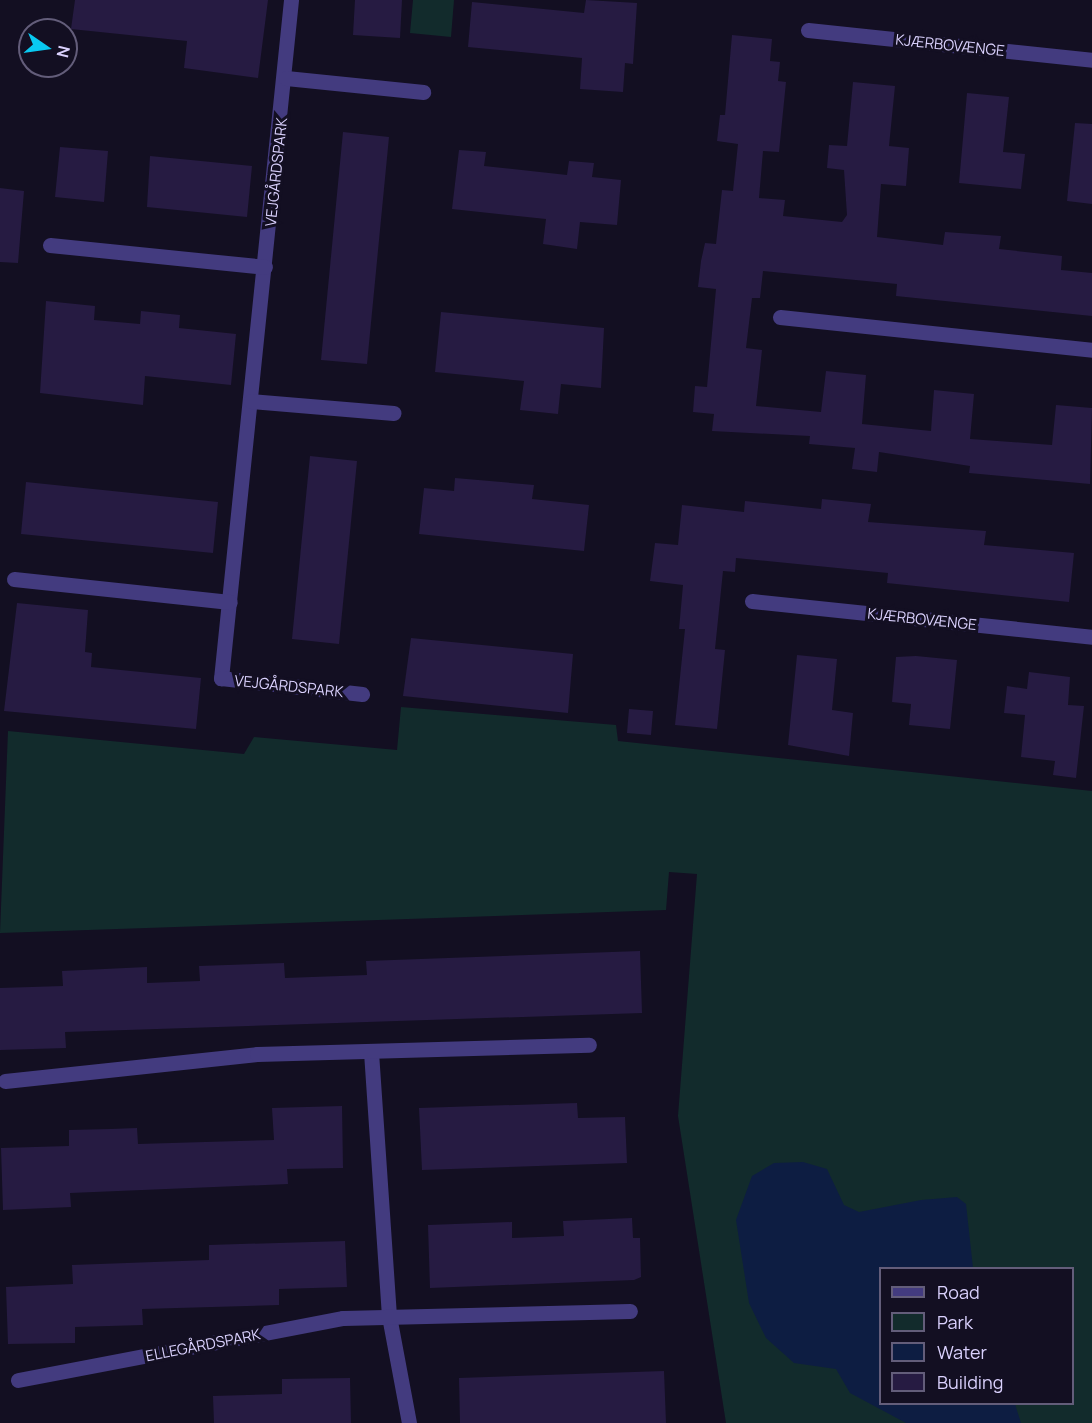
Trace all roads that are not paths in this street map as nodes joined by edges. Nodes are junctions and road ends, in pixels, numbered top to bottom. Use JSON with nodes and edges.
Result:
{"nodes":[{"id":1,"x":291,"y":0,"type":"edge"},
{"id":2,"x":808,"y":30,"type":"dead end"},
{"id":3,"x":1092,"y":60,"type":"edge"},
{"id":4,"x":286,"y":78,"type":"junction"},
{"id":5,"x":423,"y":92,"type":"dead end"},
{"id":6,"x":50,"y":245,"type":"dead end"},
{"id":7,"x":265,"y":267,"type":"junction"},
{"id":8,"x":780,"y":317,"type":"dead end"},
{"id":9,"x":1092,"y":350,"type":"edge"},
{"id":10,"x":251,"y":401,"type":"junction"},
{"id":11,"x":393,"y":413,"type":"dead end"},
{"id":12,"x":14,"y":579,"type":"dead end"},
{"id":13,"x":752,"y":601,"type":"dead end"},
{"id":14,"x":230,"y":602,"type":"junction"},
{"id":15,"x":1092,"y":637,"type":"edge"},
{"id":16,"x":362,"y":694,"type":"dead end"},
{"id":17,"x":589,"y":1045,"type":"dead end"},
{"id":18,"x":371,"y":1052,"type":"junction"},
{"id":19,"x":5,"y":1081,"type":"dead end"},
{"id":20,"x":630,"y":1311,"type":"dead end"},
{"id":21,"x":388,"y":1316,"type":"junction"},
{"id":22,"x":18,"y":1380,"type":"dead end"},
{"id":23,"x":409,"y":1423,"type":"edge"}],
"edges":[{"from":1,"to":4,"type":"street","name":"VEJGÅRDSPARK"},
{"from":2,"to":3,"type":"street","name":"KJÆRBOVÆNGE"},
{"from":4,"to":5,"type":"street"},
{"from":4,"to":7,"type":"street","name":"VEJGÅRDSPARK"},
{"from":6,"to":7,"type":"street"},
{"from":7,"to":10,"type":"street","name":"VEJGÅRDSPARK"},
{"from":8,"to":9,"type":"street"},
{"from":10,"to":11,"type":"street"},
{"from":10,"to":14,"type":"street","name":"VEJGÅRDSPARK"},
{"from":12,"to":14,"type":"street"},
{"from":13,"to":15,"type":"street","name":"KJÆRBOVÆNGE"},
{"from":14,"to":16,"type":"street","name":"VEJGÅRDSPARK"},
{"from":17,"to":18,"type":"street"},
{"from":18,"to":19,"type":"street"},
{"from":18,"to":21,"type":"street"},
{"from":20,"to":21,"type":"street","name":"ELLEGÅRDSPARK"},
{"from":21,"to":22,"type":"street","name":"ELLEGÅRDSPARK"},
{"from":21,"to":23,"type":"street"}]}
